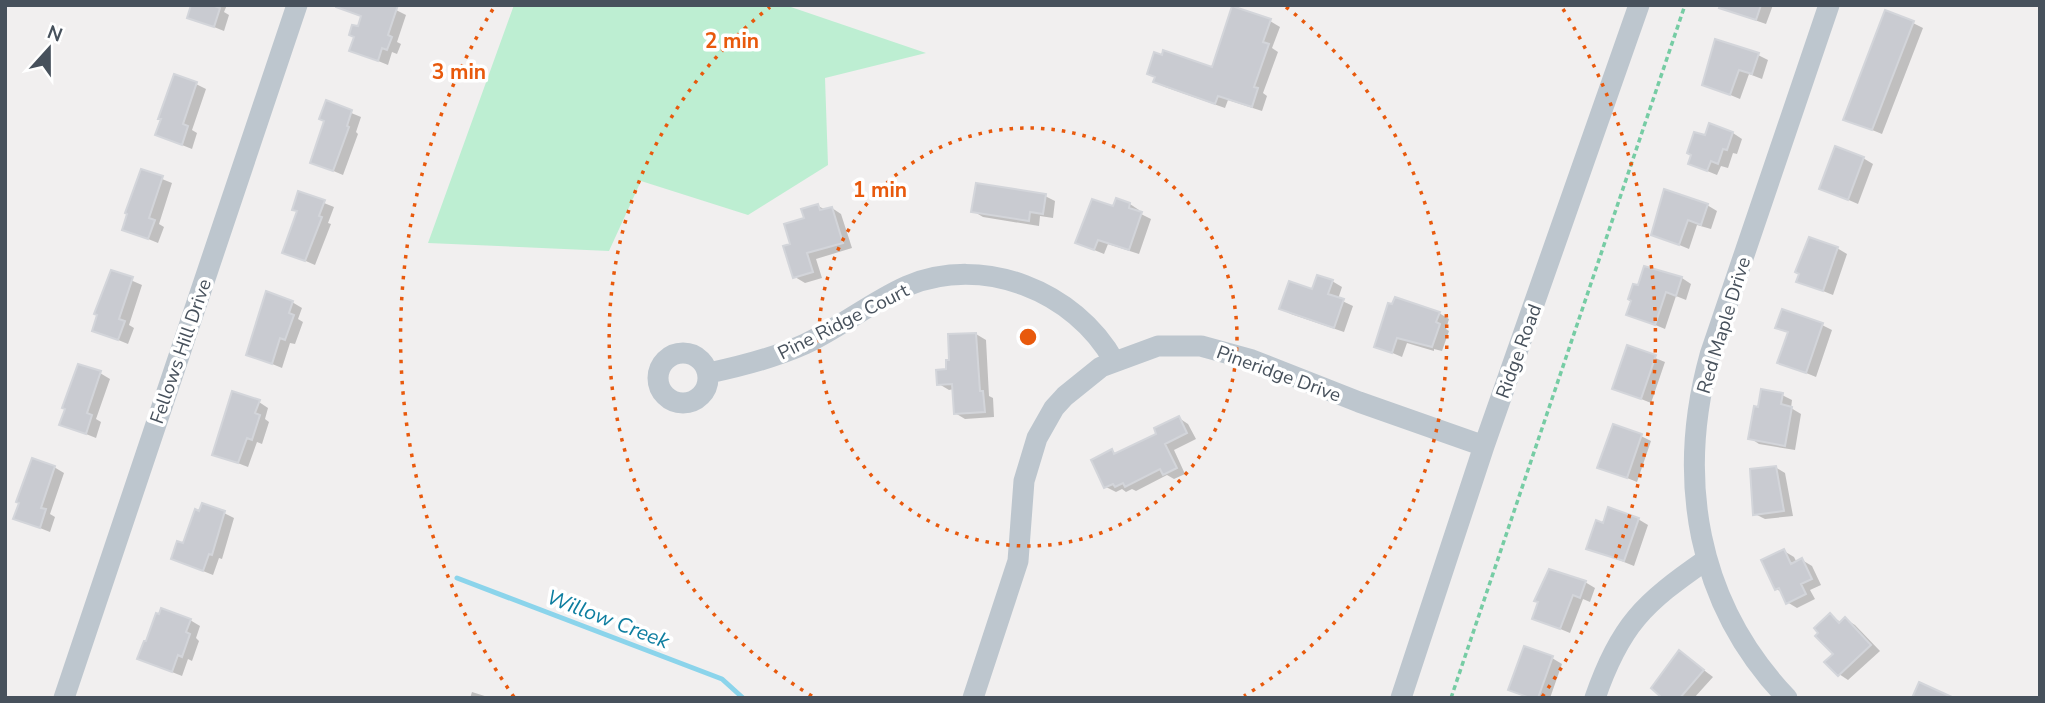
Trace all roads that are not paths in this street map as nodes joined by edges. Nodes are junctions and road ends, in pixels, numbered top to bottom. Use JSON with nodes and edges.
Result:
{"nodes":[{"id":1,"x":297,"y":5,"type":"edge"},
{"id":2,"x":1639,"y":5,"type":"edge"},
{"id":3,"x":1829,"y":5,"type":"edge"},
{"id":4,"x":1114,"y":361,"type":"junction"},
{"id":5,"x":709,"y":373,"type":"dead end"},
{"id":6,"x":1484,"y":446,"type":"junction"},
{"id":7,"x":1706,"y":560,"type":"junction"},
{"id":8,"x":64,"y":698,"type":"edge"},
{"id":9,"x":973,"y":698,"type":"edge"},
{"id":10,"x":1401,"y":698,"type":"edge"},
{"id":11,"x":1595,"y":698,"type":"edge"},
{"id":12,"x":1787,"y":698,"type":"edge"}],
"edges":[{"from":1,"to":8,"type":"street","name":"Fellows Hill Drive"},
{"from":2,"to":6,"type":"street","name":"Ridge Road"},
{"from":3,"to":7,"type":"street","name":"Red Maple Drive"},
{"from":4,"to":5,"type":"street","name":"Pine Ridge Court"},
{"from":4,"to":6,"type":"street","name":"Pineridge Drive"},
{"from":4,"to":9,"type":"street","name":"Pineridge Drive"},
{"from":6,"to":10,"type":"street","name":"Ridge Road"},
{"from":7,"to":11,"type":"street"},
{"from":7,"to":12,"type":"street","name":"Red Maple Drive"}]}
